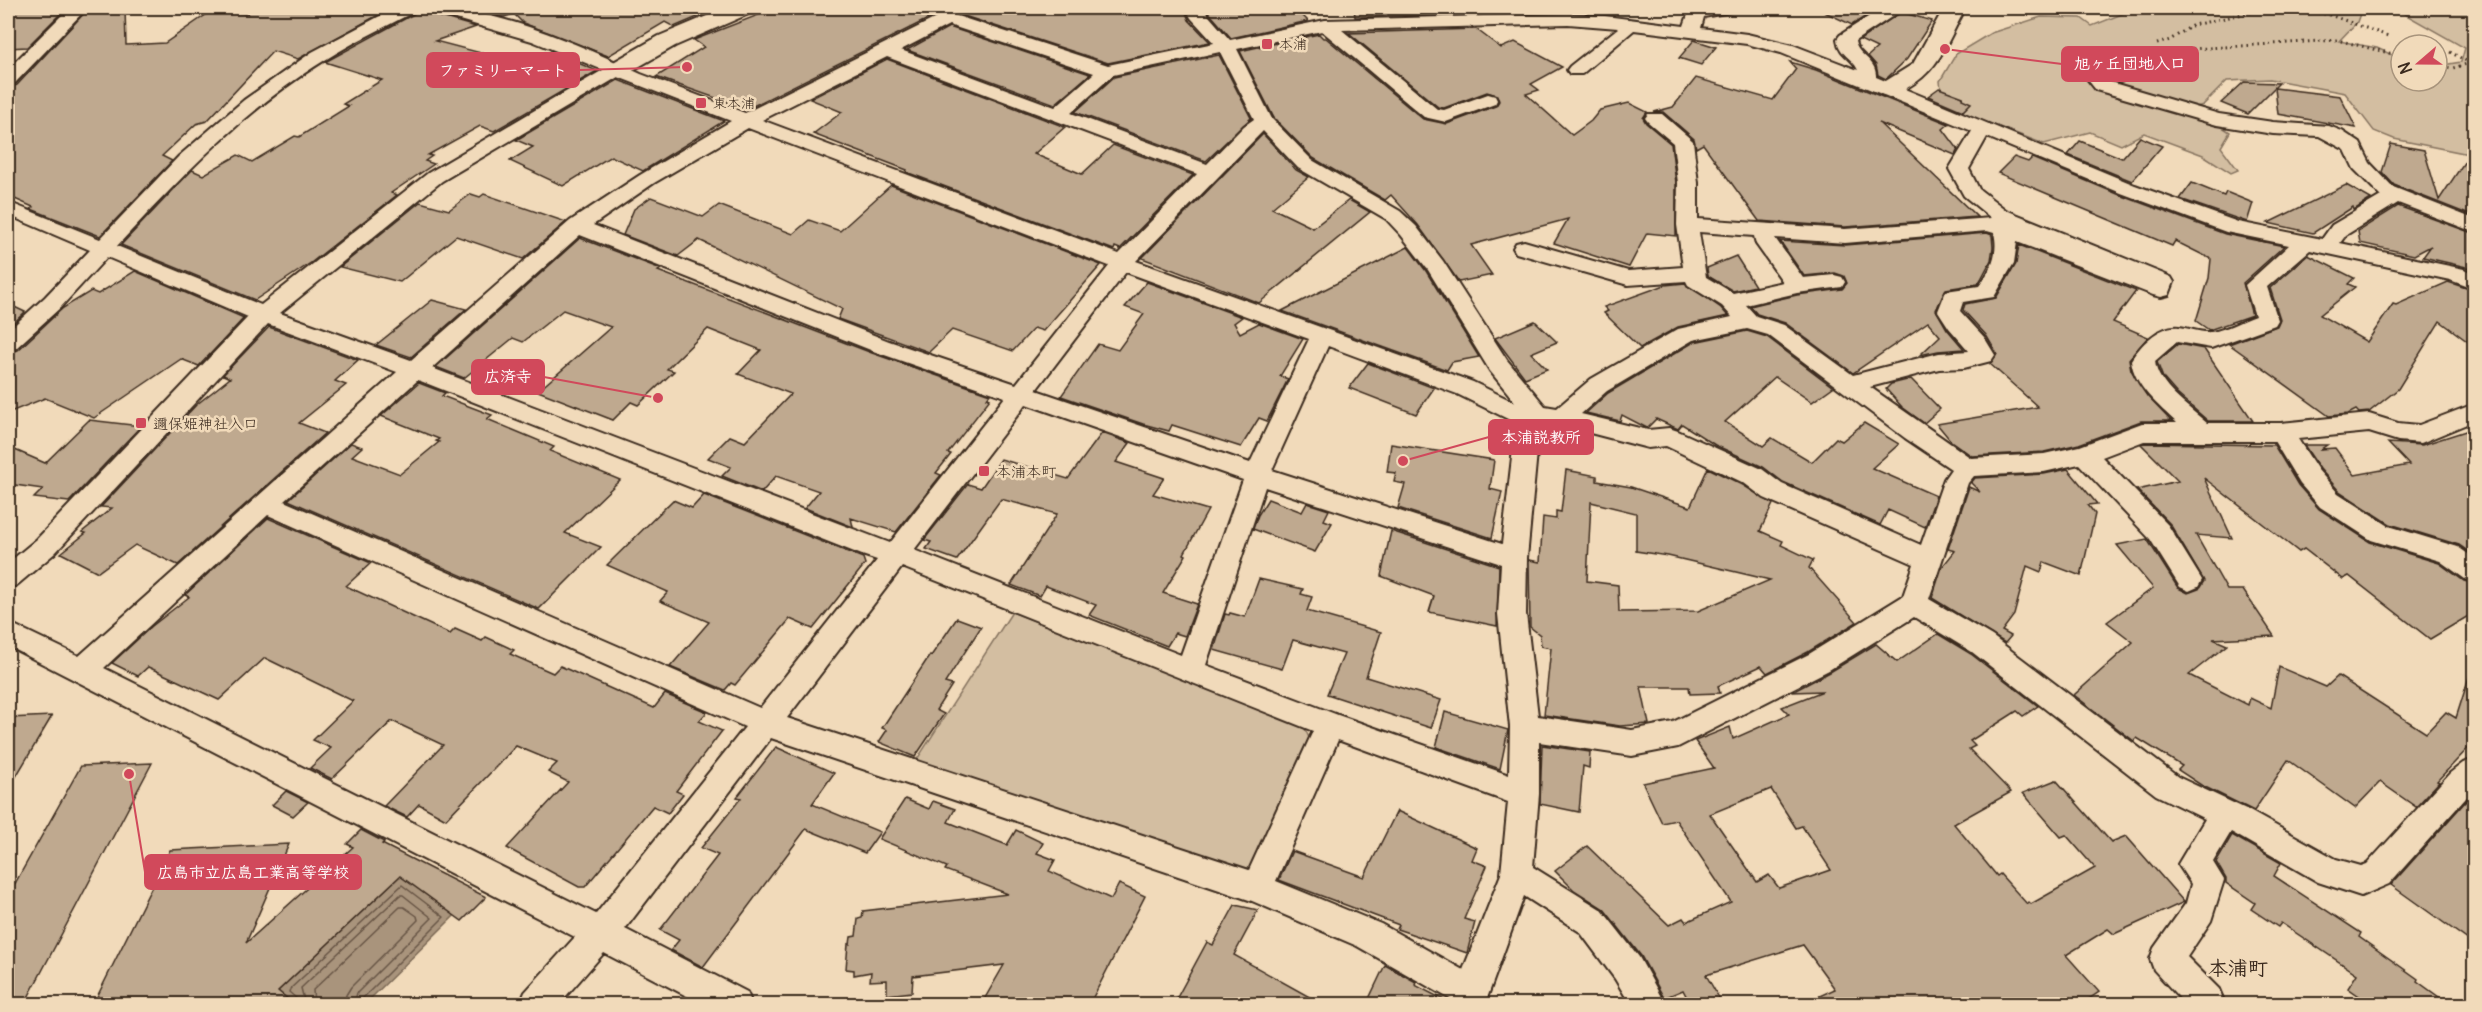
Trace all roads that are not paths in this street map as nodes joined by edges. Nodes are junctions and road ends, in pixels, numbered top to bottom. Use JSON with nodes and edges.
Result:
{"nodes":[{"id":1,"x":78,"y":8,"type":"edge"},
{"id":2,"x":407,"y":8,"type":"edge"},
{"id":3,"x":438,"y":8,"type":"edge"},
{"id":4,"x":504,"y":8,"type":"edge"},
{"id":5,"x":743,"y":8,"type":"edge"},
{"id":6,"x":1194,"y":8,"type":"edge"},
{"id":7,"x":1724,"y":8,"type":"edge"},
{"id":8,"x":1893,"y":8,"type":"edge"},
{"id":9,"x":1951,"y":8,"type":"edge"},
{"id":10,"x":940,"y":13,"type":"edge"},
{"id":11,"x":1568,"y":13,"type":"edge"},
{"id":12,"x":481,"y":18,"type":"junction"},
{"id":13,"x":1629,"y":24,"type":"junction"},
{"id":14,"x":1324,"y":25,"type":"junction"},
{"id":15,"x":1691,"y":32,"type":"junction"},
{"id":16,"x":1226,"y":46,"type":"junction"},
{"id":17,"x":885,"y":50,"type":"junction"},
{"id":18,"x":2121,"y":57,"type":"road end"},
{"id":19,"x":618,"y":69,"type":"junction"},
{"id":20,"x":1576,"y":70,"type":"dead end"},
{"id":21,"x":1107,"y":71,"type":"junction"},
{"id":22,"x":8,"y":79,"type":"edge"},
{"id":23,"x":1866,"y":80,"type":"junction"},
{"id":24,"x":1889,"y":89,"type":"junction"},
{"id":25,"x":1488,"y":100,"type":"dead end"},
{"id":26,"x":1058,"y":115,"type":"junction"},
{"id":27,"x":1655,"y":118,"type":"dead end"},
{"id":28,"x":747,"y":120,"type":"junction"},
{"id":29,"x":1264,"y":121,"type":"junction"},
{"id":30,"x":1983,"y":128,"type":"junction"},
{"id":31,"x":1211,"y":172,"type":"junction"},
{"id":32,"x":2396,"y":196,"type":"junction"},
{"id":33,"x":8,"y":208,"type":"edge"},
{"id":34,"x":1687,"y":225,"type":"junction"},
{"id":35,"x":2475,"y":225,"type":"edge"},
{"id":36,"x":578,"y":226,"type":"junction"},
{"id":37,"x":1761,"y":230,"type":"junction"},
{"id":38,"x":2004,"y":230,"type":"junction"},
{"id":39,"x":2316,"y":246,"type":"junction"},
{"id":40,"x":1524,"y":248,"type":"dead end"},
{"id":41,"x":103,"y":249,"type":"junction"},
{"id":42,"x":1122,"y":263,"type":"junction"},
{"id":43,"x":1695,"y":273,"type":"junction"},
{"id":44,"x":1834,"y":282,"type":"dead end"},
{"id":45,"x":2475,"y":282,"type":"edge"},
{"id":46,"x":1797,"y":286,"type":"junction"},
{"id":47,"x":1730,"y":301,"type":"junction"},
{"id":48,"x":264,"y":314,"type":"junction"},
{"id":49,"x":1748,"y":321,"type":"junction"},
{"id":50,"x":1321,"y":337,"type":"junction"},
{"id":51,"x":8,"y":344,"type":"edge"},
{"id":52,"x":414,"y":370,"type":"junction"},
{"id":53,"x":1851,"y":384,"type":"junction"},
{"id":54,"x":1020,"y":394,"type":"junction"},
{"id":55,"x":2475,"y":412,"type":"edge"},
{"id":56,"x":1531,"y":414,"type":"junction"},
{"id":57,"x":1560,"y":417,"type":"junction"},
{"id":58,"x":2281,"y":432,"type":"junction"},
{"id":59,"x":2202,"y":433,"type":"junction"},
{"id":60,"x":2084,"y":454,"type":"junction"},
{"id":61,"x":1967,"y":467,"type":"junction"},
{"id":62,"x":1257,"y":475,"type":"junction"},
{"id":63,"x":265,"y":503,"type":"junction"},
{"id":64,"x":896,"y":555,"type":"junction"},
{"id":65,"x":1514,"y":558,"type":"junction"},
{"id":66,"x":1928,"y":559,"type":"junction"},
{"id":67,"x":2475,"y":572,"type":"edge"},
{"id":68,"x":8,"y":578,"type":"edge"},
{"id":69,"x":2189,"y":580,"type":"dead end"},
{"id":70,"x":1914,"y":603,"type":"junction"},
{"id":71,"x":8,"y":633,"type":"edge"},
{"id":72,"x":81,"y":671,"type":"junction"},
{"id":73,"x":1190,"y":671,"type":"junction"},
{"id":74,"x":767,"y":724,"type":"junction"},
{"id":75,"x":1330,"y":725,"type":"junction"},
{"id":76,"x":1525,"y":727,"type":"junction"},
{"id":77,"x":2475,"y":772,"type":"edge"},
{"id":78,"x":1524,"y":794,"type":"junction"},
{"id":79,"x":2225,"y":814,"type":"junction"},
{"id":80,"x":1517,"y":874,"type":"junction"},
{"id":81,"x":1257,"y":888,"type":"junction"},
{"id":82,"x":602,"y":934,"type":"junction"},
{"id":83,"x":1470,"y":999,"type":"edge"},
{"id":84,"x":537,"y":1005,"type":"edge"},
{"id":85,"x":735,"y":1005,"type":"edge"},
{"id":86,"x":1648,"y":1005,"type":"edge"},
{"id":87,"x":2202,"y":1005,"type":"edge"}],
"edges":[{"from":1,"to":22,"type":"street"},
{"from":2,"to":41,"type":"street"},
{"from":3,"to":12,"type":"street"},
{"from":4,"to":12,"type":"street"},
{"from":5,"to":19,"type":"street"},
{"from":6,"to":16,"type":"street"},
{"from":7,"to":15,"type":"street"},
{"from":8,"to":23,"type":"street"},
{"from":9,"to":24,"type":"street"},
{"from":10,"to":17,"type":"street"},
{"from":10,"to":21,"type":"street"},
{"from":11,"to":13,"type":"street"},
{"from":11,"to":14,"type":"street"},
{"from":12,"to":19,"type":"street"},
{"from":13,"to":15,"type":"street"},
{"from":13,"to":20,"type":"street"},
{"from":14,"to":16,"type":"street"},
{"from":14,"to":25,"type":"street"},
{"from":15,"to":23,"type":"street"},
{"from":16,"to":21,"type":"street"},
{"from":16,"to":29,"type":"street"},
{"from":17,"to":26,"type":"street"},
{"from":17,"to":28,"type":"street"},
{"from":18,"to":32,"type":"street"},
{"from":19,"to":28,"type":"street"},
{"from":19,"to":48,"type":"street"},
{"from":21,"to":26,"type":"street"},
{"from":23,"to":24,"type":"street"},
{"from":24,"to":30,"type":"street"},
{"from":26,"to":31,"type":"street"},
{"from":27,"to":34,"type":"street"},
{"from":28,"to":36,"type":"street"},
{"from":28,"to":42,"type":"street"},
{"from":29,"to":31,"type":"street"},
{"from":29,"to":56,"type":"street"},
{"from":30,"to":38,"type":"street"},
{"from":30,"to":39,"type":"street"},
{"from":31,"to":42,"type":"street"},
{"from":32,"to":35,"type":"street"},
{"from":32,"to":39,"type":"street"},
{"from":33,"to":41,"type":"street"},
{"from":34,"to":37,"type":"street"},
{"from":34,"to":43,"type":"street"},
{"from":36,"to":52,"type":"street"},
{"from":36,"to":54,"type":"street"},
{"from":37,"to":38,"type":"street"},
{"from":37,"to":46,"type":"street"},
{"from":38,"to":53,"type":"street"},
{"from":39,"to":45,"type":"street"},
{"from":39,"to":59,"type":"street"},
{"from":40,"to":43,"type":"street"},
{"from":41,"to":48,"type":"street"},
{"from":41,"to":51,"type":"street"},
{"from":42,"to":50,"type":"street"},
{"from":42,"to":54,"type":"street"},
{"from":43,"to":47,"type":"street"},
{"from":44,"to":46,"type":"street"},
{"from":46,"to":47,"type":"street"},
{"from":47,"to":49,"type":"street"},
{"from":48,"to":52,"type":"street"},
{"from":48,"to":68,"type":"street"},
{"from":49,"to":53,"type":"street"},
{"from":49,"to":57,"type":"street"},
{"from":50,"to":56,"type":"street"},
{"from":50,"to":62,"type":"street"},
{"from":52,"to":63,"type":"street"},
{"from":52,"to":64,"type":"street"},
{"from":53,"to":61,"type":"street"},
{"from":54,"to":62,"type":"street"},
{"from":54,"to":64,"type":"street"},
{"from":55,"to":58,"type":"street"},
{"from":56,"to":57,"type":"street"},
{"from":56,"to":65,"type":"street"},
{"from":57,"to":66,"type":"street"},
{"from":58,"to":59,"type":"street"},
{"from":58,"to":67,"type":"street"},
{"from":59,"to":60,"type":"street"},
{"from":60,"to":61,"type":"street"},
{"from":60,"to":69,"type":"street"},
{"from":61,"to":66,"type":"street"},
{"from":62,"to":65,"type":"street"},
{"from":62,"to":73,"type":"street"},
{"from":63,"to":72,"type":"street"},
{"from":63,"to":74,"type":"street"},
{"from":64,"to":73,"type":"street"},
{"from":64,"to":74,"type":"street"},
{"from":65,"to":76,"type":"street"},
{"from":66,"to":70,"type":"street"},
{"from":70,"to":76,"type":"street"},
{"from":70,"to":79,"type":"street"},
{"from":71,"to":72,"type":"street"},
{"from":72,"to":82,"type":"street"},
{"from":73,"to":75,"type":"street"},
{"from":74,"to":81,"type":"street"},
{"from":74,"to":82,"type":"street"},
{"from":75,"to":78,"type":"street"},
{"from":75,"to":81,"type":"street"},
{"from":76,"to":78,"type":"street"},
{"from":77,"to":79,"type":"street"},
{"from":78,"to":80,"type":"street"},
{"from":79,"to":87,"type":"street"},
{"from":80,"to":83,"type":"street"},
{"from":80,"to":86,"type":"street"},
{"from":81,"to":83,"type":"street"},
{"from":82,"to":84,"type":"street"},
{"from":82,"to":85,"type":"street"}]}
